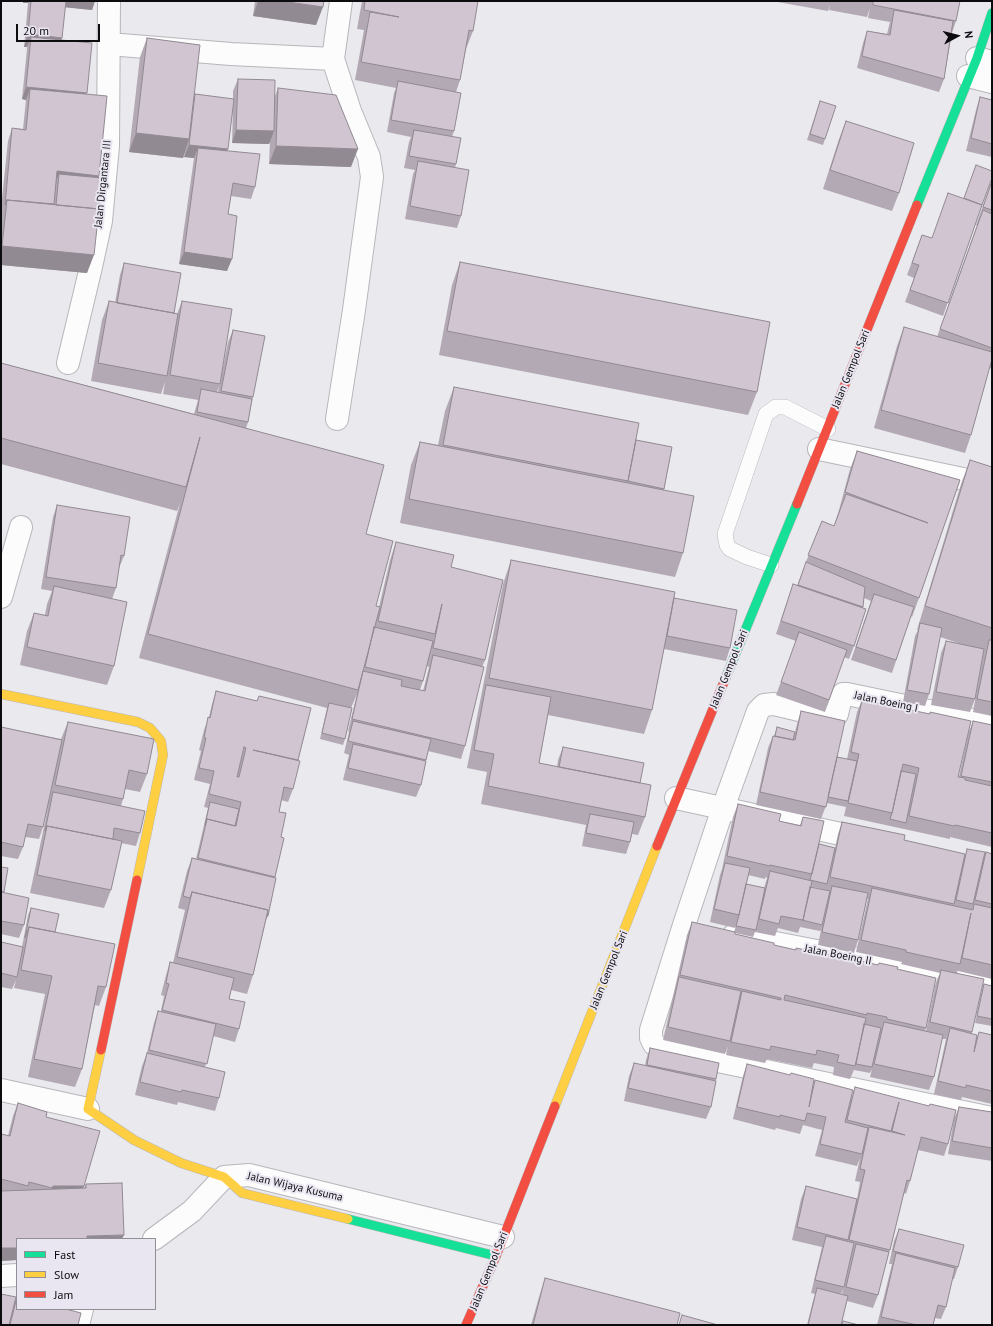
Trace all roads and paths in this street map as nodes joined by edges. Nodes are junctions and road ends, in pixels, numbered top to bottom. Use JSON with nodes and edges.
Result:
{"nodes":[{"id":1,"x":109,"y":1,"type":"edge"},
{"id":2,"x":341,"y":1,"type":"edge"},
{"id":3,"x":992,"y":13,"type":"edge"},
{"id":4,"x":109,"y":44,"type":"junction"},
{"id":5,"x":333,"y":59,"type":"junction"},
{"id":6,"x":979,"y":65,"type":"edge"},
{"id":7,"x":992,"y":82,"type":"edge"},
{"id":8,"x":68,"y":363,"type":"dead end"},
{"id":9,"x":337,"y":419,"type":"dead end"},
{"id":10,"x":828,"y":429,"type":"junction"},
{"id":11,"x":819,"y":449,"type":"junction"},
{"id":12,"x":992,"y":485,"type":"edge"},
{"id":13,"x":21,"y":527,"type":"dead end"},
{"id":14,"x":771,"y":565,"type":"junction"},
{"id":15,"x":1,"y":598,"type":"edge"},
{"id":16,"x":1,"y":694,"type":"edge"},
{"id":17,"x":992,"y":724,"type":"edge"},
{"id":18,"x":701,"y":803,"type":"junction"},
{"id":19,"x":884,"y":843,"type":"edge"},
{"id":20,"x":684,"y":925,"type":"junction"},
{"id":21,"x":992,"y":985,"type":"edge"},
{"id":22,"x":1,"y":1090,"type":"edge"},
{"id":23,"x":88,"y":1109,"type":"junction"},
{"id":24,"x":992,"y":1118,"type":"edge"},
{"id":25,"x":224,"y":1177,"type":"junction"},
{"id":26,"x":155,"y":1238,"type":"edge"},
{"id":27,"x":500,"y":1246,"type":"junction"},
{"id":28,"x":16,"y":1275,"type":"edge"},
{"id":29,"x":1,"y":1276,"type":"edge"},
{"id":30,"x":466,"y":1325,"type":"edge"}],
"edges":[{"from":1,"to":4,"type":"street","name":"Jalan Dirgantara III"},
{"from":2,"to":5,"type":"street"},
{"from":3,"to":6,"type":"street","name":"Jalan Gempol Sari"},
{"from":4,"to":5,"type":"street"},
{"from":4,"to":8,"type":"street","name":"Jalan Dirgantara III"},
{"from":5,"to":9,"type":"street"},
{"from":6,"to":7,"type":"street"},
{"from":6,"to":10,"type":"street","name":"Jalan Gempol Sari"},
{"from":10,"to":11,"type":"street","name":"Jalan Gempol Sari"},
{"from":10,"to":14,"type":"lane"},
{"from":11,"to":12,"type":"street"},
{"from":11,"to":14,"type":"street","name":"Jalan Gempol Sari"},
{"from":13,"to":15,"type":"street"},
{"from":14,"to":18,"type":"street","name":"Jalan Gempol Sari"},
{"from":16,"to":23,"type":"street"},
{"from":17,"to":18,"type":"street","name":"Jalan Boeing I"},
{"from":18,"to":19,"type":"street"},
{"from":18,"to":20,"type":"street"},
{"from":18,"to":27,"type":"street","name":"Jalan Gempol Sari"},
{"from":20,"to":21,"type":"street","name":"Jalan Boeing II"},
{"from":20,"to":24,"type":"street"},
{"from":22,"to":23,"type":"street"},
{"from":23,"to":25,"type":"street"},
{"from":25,"to":26,"type":"street"},
{"from":25,"to":27,"type":"street","name":"Jalan Wijaya Kusuma"},
{"from":27,"to":30,"type":"street","name":"Jalan Gempol Sari"},
{"from":28,"to":29,"type":"street"}]}
